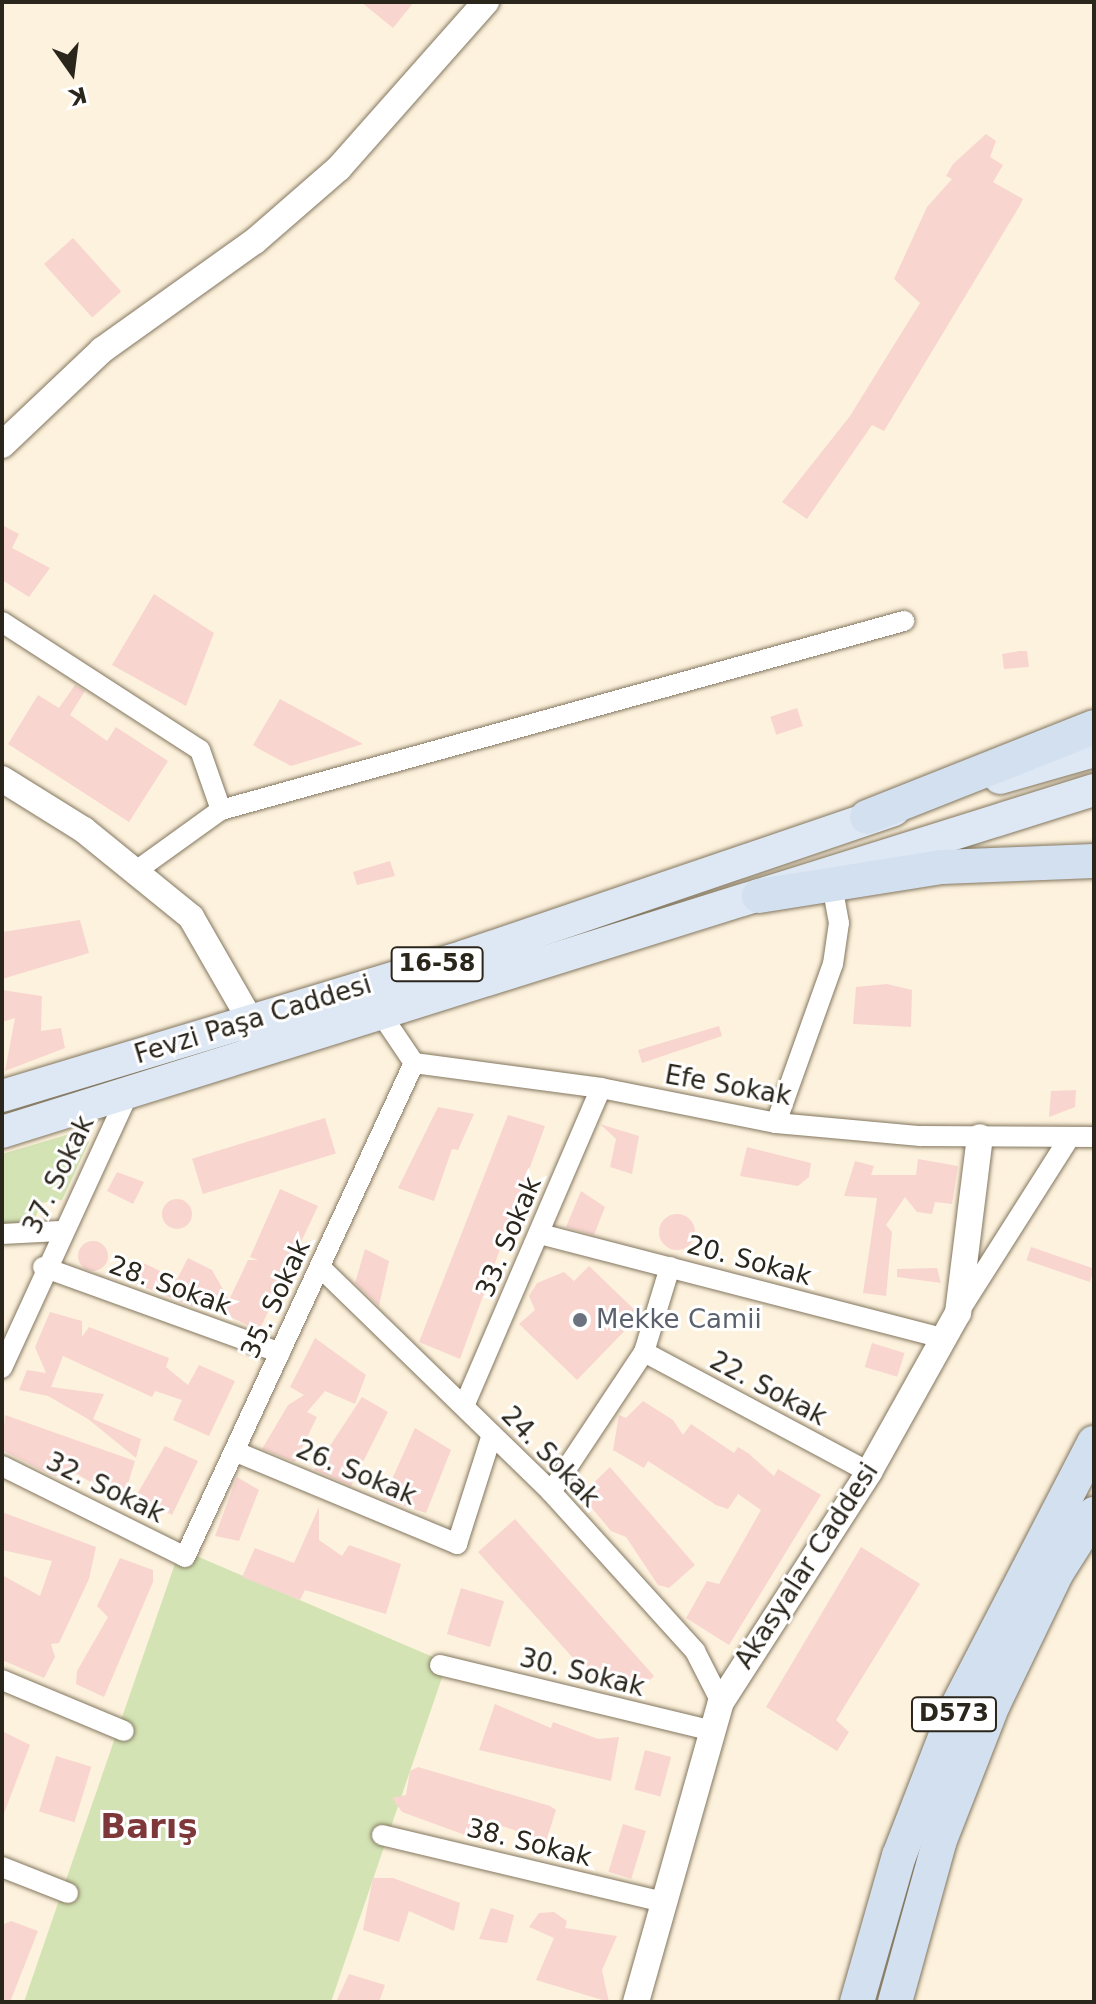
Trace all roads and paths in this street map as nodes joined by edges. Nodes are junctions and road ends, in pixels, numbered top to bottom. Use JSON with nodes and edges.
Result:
{"nodes":[{"id":1,"x":486,"y":2,"type":"edge"},
{"id":2,"x":2,"y":445,"type":"edge"},
{"id":3,"x":904,"y":621,"type":"dead end"},
{"id":4,"x":2,"y":622,"type":"edge"},
{"id":5,"x":1094,"y":727,"type":"edge"},
{"id":6,"x":1094,"y":751,"type":"edge"},
{"id":7,"x":2,"y":779,"type":"edge"},
{"id":8,"x":1094,"y":790,"type":"edge"},
{"id":9,"x":221,"y":810,"type":"junction"},
{"id":10,"x":867,"y":817,"type":"junction"},
{"id":11,"x":1094,"y":861,"type":"edge"},
{"id":12,"x":136,"y":871,"type":"junction"},
{"id":13,"x":832,"y":879,"type":"junction"},
{"id":14,"x":759,"y":896,"type":"joint"},
{"id":15,"x":381,"y":1014,"type":"junction"},
{"id":16,"x":255,"y":1019,"type":"junction"},
{"id":17,"x":265,"y":1052,"type":"junction"},
{"id":18,"x":414,"y":1063,"type":"junction"},
{"id":19,"x":601,"y":1088,"type":"junction"},
{"id":20,"x":128,"y":1094,"type":"junction"},
{"id":21,"x":2,"y":1096,"type":"edge"},
{"id":22,"x":776,"y":1123,"type":"junction"},
{"id":23,"x":2,"y":1132,"type":"edge"},
{"id":24,"x":980,"y":1137,"type":"junction"},
{"id":25,"x":1094,"y":1137,"type":"edge"},
{"id":26,"x":1069,"y":1138,"type":"junction"},
{"id":27,"x":60,"y":1231,"type":"junction"},
{"id":28,"x":2,"y":1234,"type":"edge"},
{"id":29,"x":540,"y":1234,"type":"junction"},
{"id":30,"x":43,"y":1267,"type":"junction"},
{"id":31,"x":320,"y":1267,"type":"junction"},
{"id":32,"x":670,"y":1267,"type":"junction"},
{"id":33,"x":958,"y":1313,"type":"junction"},
{"id":34,"x":946,"y":1339,"type":"junction"},
{"id":35,"x":644,"y":1352,"type":"junction"},
{"id":36,"x":280,"y":1353,"type":"junction"},
{"id":37,"x":2,"y":1368,"type":"edge"},
{"id":38,"x":464,"y":1406,"type":"junction"},
{"id":39,"x":492,"y":1434,"type":"junction"},
{"id":40,"x":1094,"y":1443,"type":"edge"},
{"id":41,"x":234,"y":1451,"type":"junction"},
{"id":42,"x":2,"y":1466,"type":"edge"},
{"id":43,"x":869,"y":1472,"type":"junction"},
{"id":44,"x":551,"y":1492,"type":"junction"},
{"id":45,"x":1094,"y":1514,"type":"edge"},
{"id":46,"x":185,"y":1557,"type":"joint"},
{"id":47,"x":440,"y":1665,"type":"dead end"},
{"id":48,"x":2,"y":1680,"type":"edge"},
{"id":49,"x":721,"y":1702,"type":"junction"},
{"id":50,"x":124,"y":1731,"type":"dead end"},
{"id":51,"x":712,"y":1731,"type":"junction"},
{"id":52,"x":382,"y":1835,"type":"dead end"},
{"id":53,"x":2,"y":1867,"type":"edge"},
{"id":54,"x":68,"y":1893,"type":"dead end"},
{"id":55,"x":663,"y":1902,"type":"junction"},
{"id":56,"x":636,"y":2002,"type":"edge"},
{"id":57,"x":857,"y":2002,"type":"edge"},
{"id":58,"x":895,"y":2002,"type":"edge"}],
"edges":[{"from":1,"to":2,"type":"street"},
{"from":3,"to":9,"type":"street"},
{"from":4,"to":9,"type":"street"},
{"from":5,"to":10,"type":"highway"},
{"from":6,"to":10,"type":"main road","name":"Fevzi Paşa Caddesi"},
{"from":7,"to":12,"type":"street"},
{"from":8,"to":13,"type":"main road"},
{"from":9,"to":12,"type":"street"},
{"from":10,"to":16,"type":"main road","name":"Fevzi Paşa Caddesi","number":"16-58"},
{"from":11,"to":13,"type":"highway"},
{"from":12,"to":16,"type":"street"},
{"from":13,"to":14,"type":"highway"},
{"from":13,"to":22,"type":"street"},
{"from":14,"to":15,"type":"main road","name":"Fevzi Paşa Caddesi","number":"16-58"},
{"from":15,"to":17,"type":"main road","name":"Fevzi Paşa Caddesi","number":"16-58"},
{"from":15,"to":18,"type":"street"},
{"from":16,"to":17,"type":"street"},
{"from":16,"to":21,"type":"main road","name":"Fevzi Paşa Caddesi","number":"16-58"},
{"from":17,"to":20,"type":"main road","name":"Fevzi Paşa Caddesi","number":"16-58"},
{"from":18,"to":19,"type":"street","name":"Efe Sokak"},
{"from":18,"to":31,"type":"street","name":"35. Sokak"},
{"from":19,"to":22,"type":"street","name":"Efe Sokak"},
{"from":19,"to":29,"type":"street","name":"33. Sokak"},
{"from":20,"to":23,"type":"main road","name":"Fevzi Paşa Caddesi","number":"16-58"},
{"from":20,"to":27,"type":"street","name":"37. Sokak"},
{"from":22,"to":24,"type":"street","name":"Efe Sokak"},
{"from":24,"to":26,"type":"street","name":"Efe Sokak"},
{"from":24,"to":33,"type":"street","name":"Akasyalar Caddesi"},
{"from":25,"to":26,"type":"street","name":"Efe Sokak"},
{"from":26,"to":33,"type":"street"},
{"from":27,"to":28,"type":"street"},
{"from":27,"to":30,"type":"street","name":"37. Sokak"},
{"from":29,"to":32,"type":"street","name":"20. Sokak"},
{"from":29,"to":38,"type":"street","name":"33. Sokak"},
{"from":30,"to":36,"type":"street","name":"28. Sokak"},
{"from":30,"to":37,"type":"street","name":"37. Sokak"},
{"from":31,"to":36,"type":"street","name":"35. Sokak"},
{"from":31,"to":38,"type":"street","name":"24. Sokak"},
{"from":32,"to":34,"type":"street","name":"20. Sokak"},
{"from":32,"to":35,"type":"street"},
{"from":33,"to":34,"type":"street","name":"Akasyalar Caddesi"},
{"from":34,"to":43,"type":"street","name":"Akasyalar Caddesi"},
{"from":35,"to":43,"type":"street","name":"22. Sokak"},
{"from":35,"to":44,"type":"street"},
{"from":36,"to":41,"type":"street","name":"35. Sokak"},
{"from":38,"to":39,"type":"street","name":"24. Sokak"},
{"from":39,"to":41,"type":"street","name":"26. Sokak"},
{"from":39,"to":44,"type":"street","name":"24. Sokak"},
{"from":40,"to":57,"type":"highway","number":"D573"},
{"from":41,"to":46,"type":"street","name":"35. Sokak"},
{"from":42,"to":46,"type":"street","name":"32. Sokak"},
{"from":43,"to":49,"type":"street","name":"Akasyalar Caddesi"},
{"from":44,"to":49,"type":"street","name":"24. Sokak"},
{"from":45,"to":58,"type":"highway","number":"D573"},
{"from":47,"to":51,"type":"street","name":"30. Sokak"},
{"from":48,"to":50,"type":"street"},
{"from":49,"to":51,"type":"street","name":"Akasyalar Caddesi"},
{"from":51,"to":55,"type":"street","name":"Akasyalar Caddesi"},
{"from":52,"to":55,"type":"street","name":"38. Sokak"},
{"from":53,"to":54,"type":"street"},
{"from":55,"to":56,"type":"street","name":"Akasyalar Caddesi"}]}
